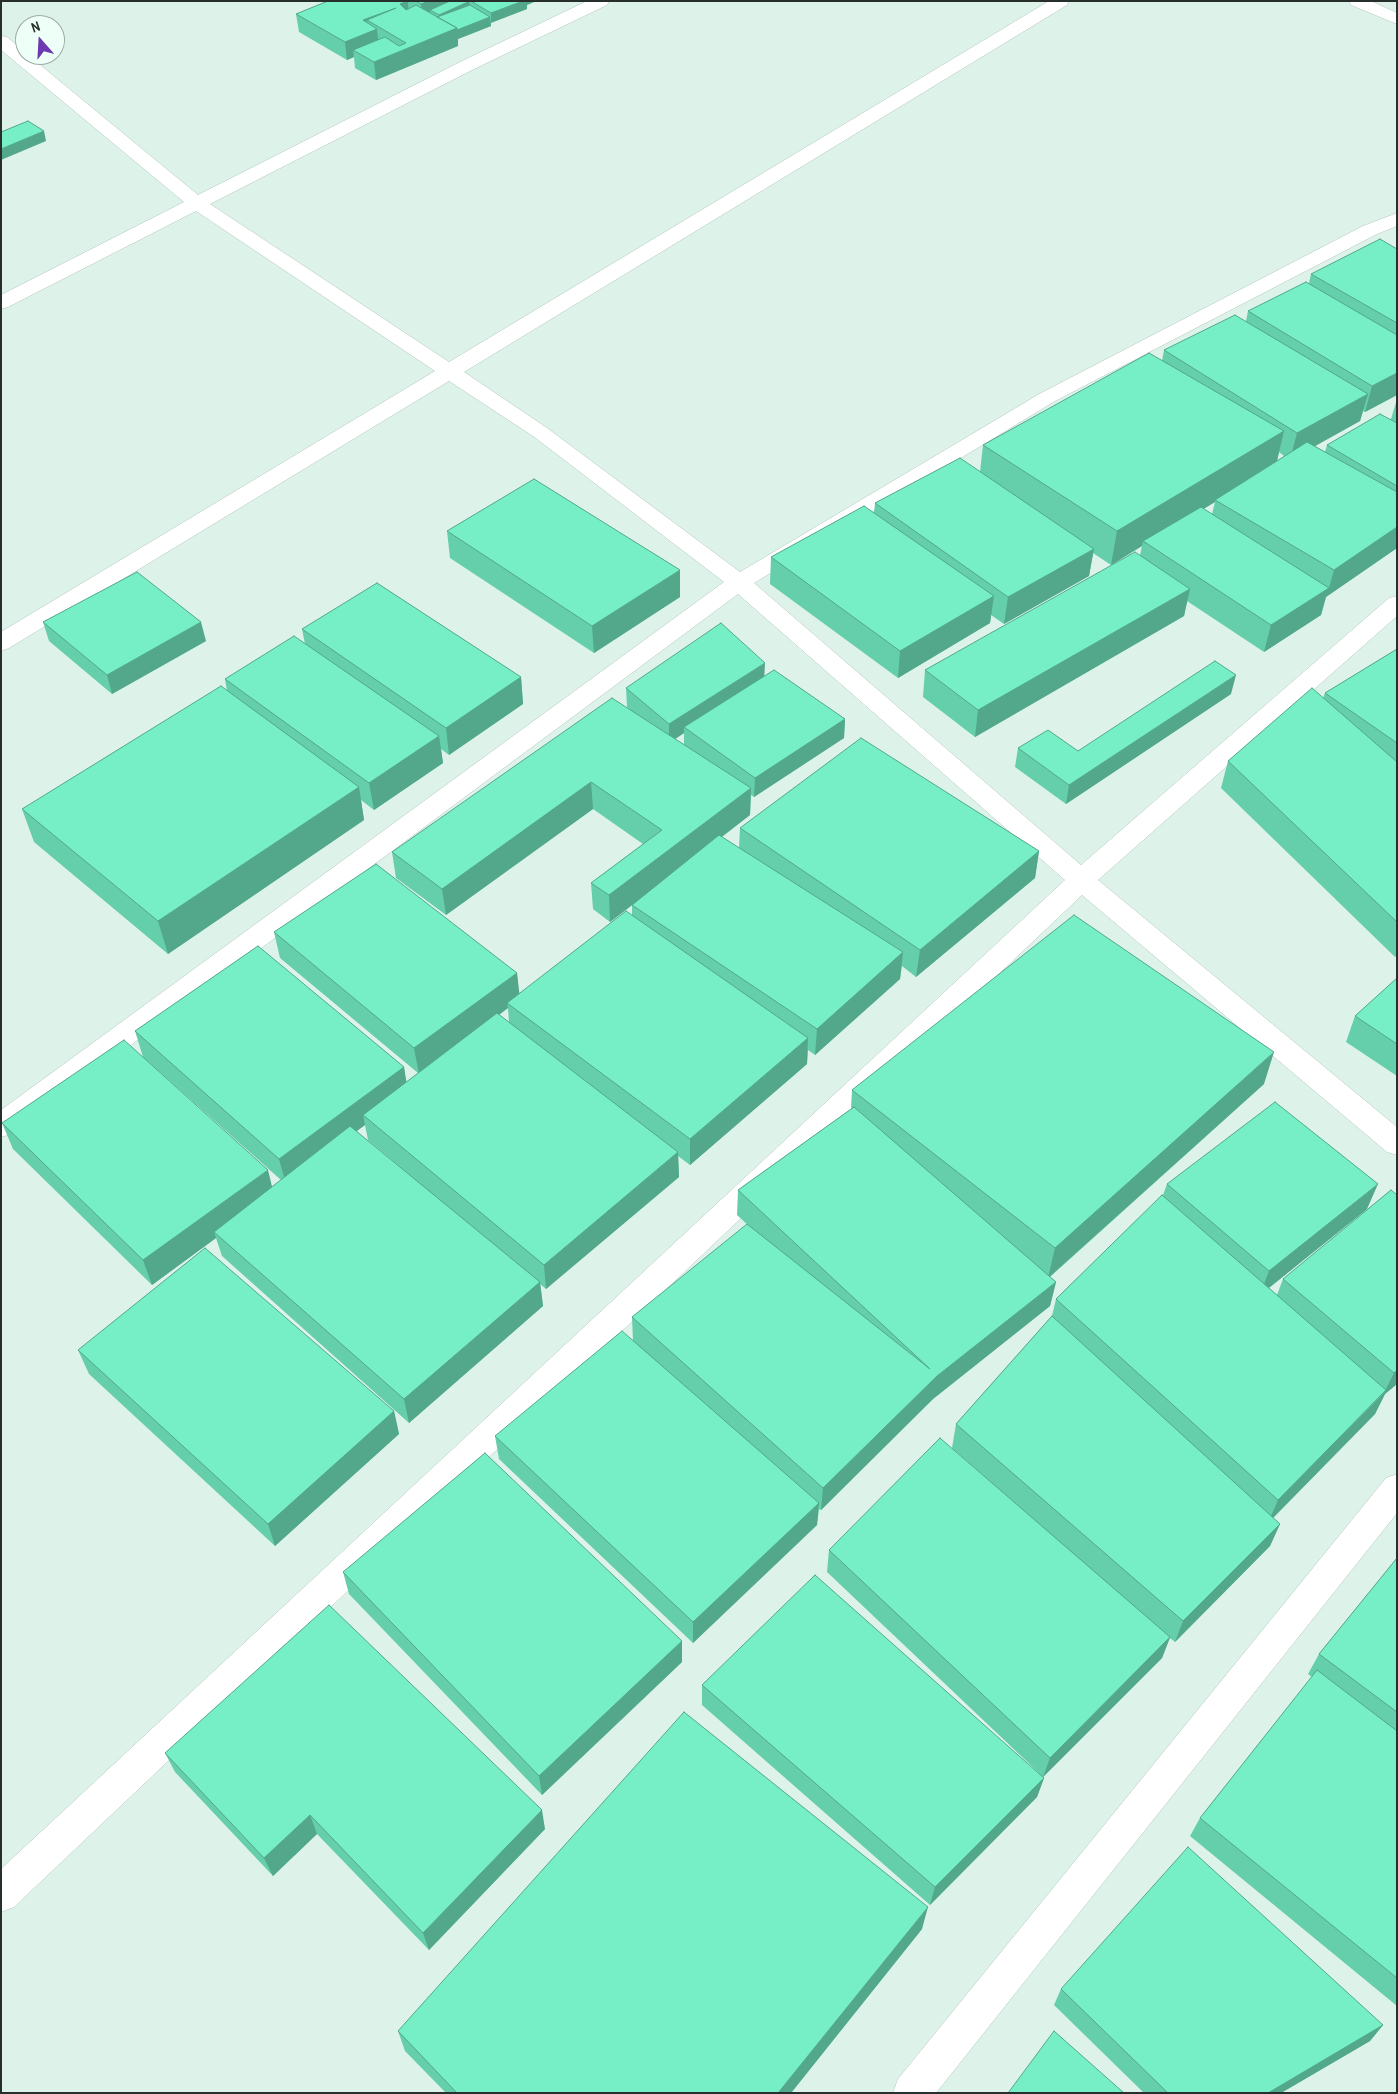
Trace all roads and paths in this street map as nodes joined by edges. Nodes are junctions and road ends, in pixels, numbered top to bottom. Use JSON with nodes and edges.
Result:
{"nodes":[{"id":1,"x":601,"y":1,"type":"edge"},
{"id":2,"x":1061,"y":1,"type":"edge"},
{"id":3,"x":1357,"y":1,"type":"edge"},
{"id":4,"x":1397,"y":19,"type":"edge"},
{"id":5,"x":1,"y":41,"type":"edge"},
{"id":6,"x":196,"y":203,"type":"junction"},
{"id":7,"x":1397,"y":219,"type":"edge"},
{"id":8,"x":1,"y":303,"type":"edge"},
{"id":9,"x":451,"y":371,"type":"junction"},
{"id":10,"x":739,"y":582,"type":"junction"},
{"id":11,"x":1397,"y":603,"type":"edge"},
{"id":12,"x":1,"y":643,"type":"edge"},
{"id":13,"x":1081,"y":880,"type":"junction"},
{"id":14,"x":1,"y":1126,"type":"edge"},
{"id":15,"x":1397,"y":1144,"type":"edge"},
{"id":16,"x":1397,"y":1488,"type":"edge"},
{"id":17,"x":1,"y":1894,"type":"edge"},
{"id":18,"x":912,"y":2093,"type":"edge"}],
"edges":[{"from":1,"to":6,"type":"street"},
{"from":2,"to":9,"type":"street"},
{"from":3,"to":4,"type":"street"},
{"from":5,"to":6,"type":"street"},
{"from":6,"to":8,"type":"street"},
{"from":6,"to":9,"type":"street"},
{"from":7,"to":10,"type":"street"},
{"from":9,"to":10,"type":"street"},
{"from":9,"to":12,"type":"street"},
{"from":10,"to":13,"type":"street"},
{"from":10,"to":14,"type":"street"},
{"from":11,"to":13,"type":"street"},
{"from":13,"to":15,"type":"street"},
{"from":13,"to":17,"type":"street"},
{"from":16,"to":18,"type":"street"}]}
